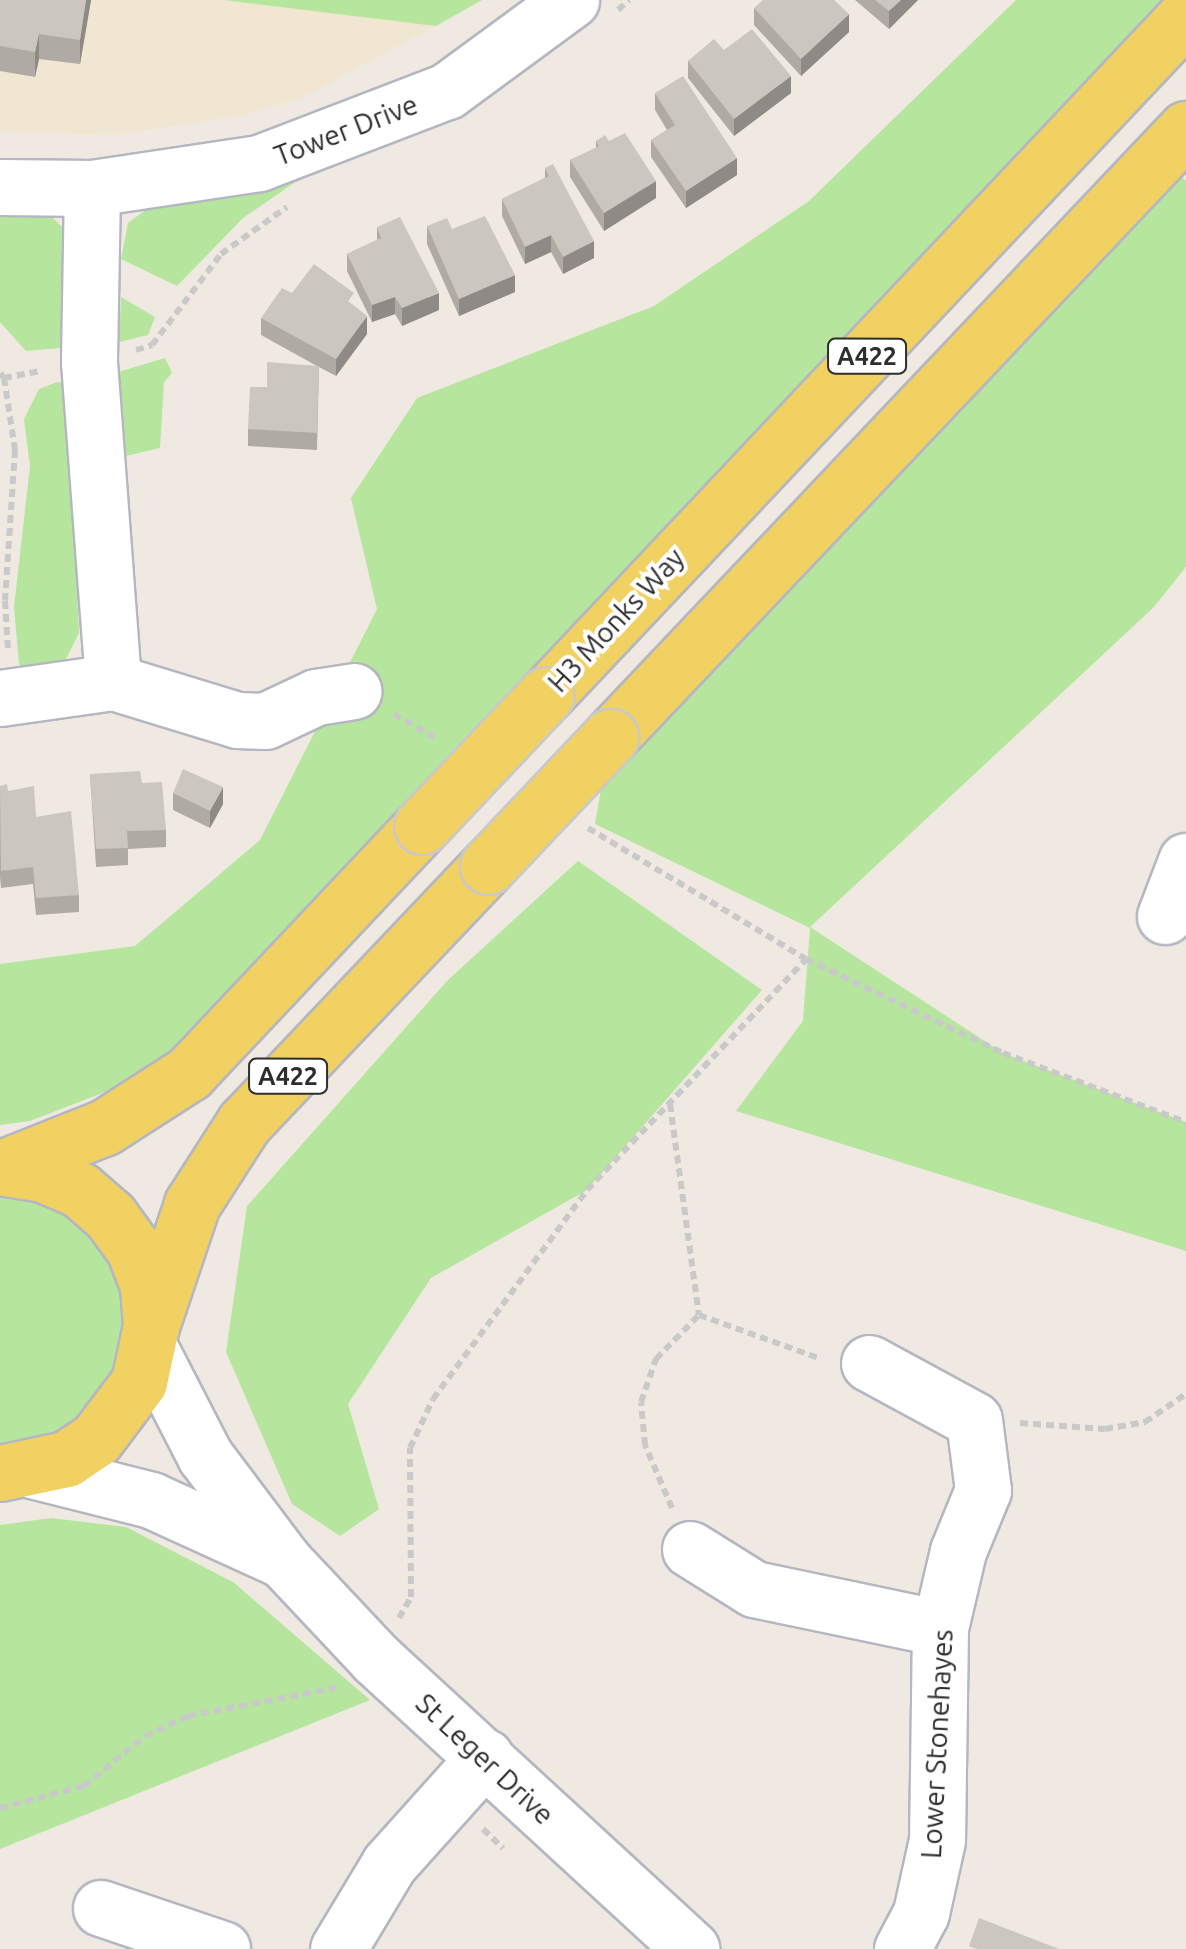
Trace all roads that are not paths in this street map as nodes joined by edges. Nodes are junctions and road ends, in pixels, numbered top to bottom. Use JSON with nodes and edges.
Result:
{"nodes":[{"id":1,"x":587,"y":12,"type":"edge"},
{"id":2,"x":1186,"y":16,"type":"edge"},
{"id":3,"x":1186,"y":129,"type":"edge"},
{"id":4,"x":0,"y":187,"type":"edge"},
{"id":5,"x":92,"y":188,"type":"junction"},
{"id":6,"x":113,"y":682,"type":"junction"},
{"id":7,"x":354,"y":691,"type":"road end"},
{"id":8,"x":10,"y":697,"type":"edge"},
{"id":9,"x":1186,"y":861,"type":"edge"},
{"id":10,"x":1165,"y":916,"type":"dead end"},
{"id":11,"x":2,"y":1167,"type":"edge"},
{"id":12,"x":150,"y":1336,"type":"junction"},
{"id":13,"x":853,"y":1364,"type":"road end"},
{"id":14,"x":12,"y":1474,"type":"edge"},
{"id":15,"x":690,"y":1549,"type":"road end"},
{"id":16,"x":286,"y":1562,"type":"junction"},
{"id":17,"x":940,"y":1628,"type":"junction"},
{"id":18,"x":486,"y":1757,"type":"junction"},
{"id":19,"x":101,"y":1908,"type":"dead end"},
{"id":20,"x":222,"y":1949,"type":"edge"},
{"id":21,"x":338,"y":1949,"type":"edge"},
{"id":22,"x":692,"y":1949,"type":"edge"},
{"id":23,"x":902,"y":1949,"type":"edge"}],
"edges":[{"from":1,"to":5,"type":"street","name":"Tower Drive"},
{"from":2,"to":11,"type":"main road","name":"H3 Monks Way","number":"A422","bridge":true},
{"from":3,"to":12,"type":"main road","number":"A422","bridge":true},
{"from":4,"to":5,"type":"street","name":"Tower Drive"},
{"from":5,"to":6,"type":"street"},
{"from":6,"to":7,"type":"street"},
{"from":6,"to":8,"type":"street"},
{"from":9,"to":10,"type":"street"},
{"from":11,"to":12,"type":"main road"},
{"from":12,"to":14,"type":"main road"},
{"from":12,"to":16,"type":"street","name":"St Leger Drive"},
{"from":13,"to":17,"type":"street","name":"Lower Stonehayes"},
{"from":14,"to":16,"type":"street","name":"St Leger Drive"},
{"from":15,"to":17,"type":"street"},
{"from":16,"to":18,"type":"street","name":"St Leger Drive"},
{"from":17,"to":23,"type":"street","name":"Lower Stonehayes"},
{"from":18,"to":21,"type":"street"},
{"from":18,"to":22,"type":"street","name":"St Leger Drive"},
{"from":19,"to":20,"type":"street"}]}
